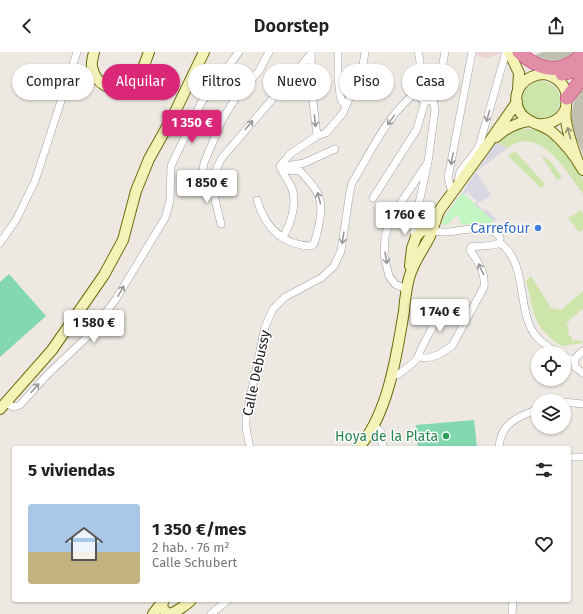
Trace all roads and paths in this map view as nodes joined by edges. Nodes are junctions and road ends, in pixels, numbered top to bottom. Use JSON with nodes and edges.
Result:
{"nodes":[{"id":1,"x":77,"y":52,"type":"edge"},
{"id":2,"x":94,"y":52,"type":"edge"},
{"id":3,"x":149,"y":52,"type":"edge"},
{"id":4,"x":204,"y":52,"type":"edge"},
{"id":5,"x":239,"y":52,"type":"edge"},
{"id":6,"x":269,"y":52,"type":"edge"},
{"id":7,"x":338,"y":52,"type":"edge"},
{"id":8,"x":364,"y":52,"type":"edge"},
{"id":9,"x":418,"y":52,"type":"edge"},
{"id":10,"x":445,"y":52,"type":"edge"},
{"id":11,"x":472,"y":52,"type":"edge"},
{"id":12,"x":508,"y":52,"type":"edge"},
{"id":13,"x":514,"y":52,"type":"edge"},
{"id":14,"x":519,"y":52,"type":"edge"},
{"id":15,"x":311,"y":53,"type":"edge"},
{"id":16,"x":583,"y":53,"type":"edge"},
{"id":17,"x":583,"y":60,"type":"edge"},
{"id":18,"x":420,"y":64,"type":"edge"},
{"id":19,"x":443,"y":64,"type":"edge"},
{"id":20,"x":583,"y":67,"type":"edge"},
{"id":21,"x":567,"y":73,"type":"junction"},
{"id":22,"x":548,"y":75,"type":"junction"},
{"id":23,"x":583,"y":76,"type":"edge"},
{"id":24,"x":518,"y":90,"type":"junction"},
{"id":25,"x":407,"y":100,"type":"edge"},
{"id":26,"x":429,"y":100,"type":"edge"},
{"id":27,"x":433,"y":100,"type":"edge"},
{"id":28,"x":425,"y":101,"type":"joint"},
{"id":29,"x":567,"y":101,"type":"junction"},
{"id":30,"x":516,"y":102,"type":"junction"},
{"id":31,"x":347,"y":104,"type":"junction"},
{"id":32,"x":532,"y":123,"type":"junction"},
{"id":33,"x":317,"y":136,"type":"junction"},
{"id":34,"x":487,"y":145,"type":"junction"},
{"id":35,"x":335,"y":149,"type":"dead end"},
{"id":36,"x":428,"y":162,"type":"junction"},
{"id":37,"x":280,"y":166,"type":"junction"},
{"id":38,"x":581,"y":166,"type":"edge"},
{"id":39,"x":210,"y":179,"type":"junction"},
{"id":40,"x":454,"y":190,"type":"junction"},
{"id":41,"x":373,"y":198,"type":"dead end"},
{"id":42,"x":257,"y":200,"type":"dead end"},
{"id":43,"x":439,"y":211,"type":"junction"},
{"id":44,"x":221,"y":224,"type":"dead end"},
{"id":45,"x":433,"y":227,"type":"junction"},
{"id":46,"x":418,"y":236,"type":"junction"},
{"id":47,"x":282,"y":237,"type":"junction"},
{"id":48,"x":0,"y":243,"type":"edge"},
{"id":49,"x":500,"y":243,"type":"junction"},
{"id":50,"x":416,"y":250,"type":"junction"},
{"id":51,"x":406,"y":289,"type":"junction"},
{"id":52,"x":441,"y":303,"type":"dead end"},
{"id":53,"x":548,"y":346,"type":"edge"},
{"id":54,"x":583,"y":352,"type":"edge"},
{"id":55,"x":418,"y":357,"type":"junction"},
{"id":56,"x":571,"y":360,"type":"edge"},
{"id":57,"x":574,"y":361,"type":"junction"},
{"id":58,"x":583,"y":373,"type":"edge"},
{"id":59,"x":391,"y":376,"type":"junction"},
{"id":60,"x":571,"y":403,"type":"edge"},
{"id":61,"x":583,"y":404,"type":"edge"},
{"id":62,"x":3,"y":406,"type":"edge"},
{"id":63,"x":531,"y":412,"type":"edge"},
{"id":64,"x":373,"y":425,"type":"junction"},
{"id":65,"x":250,"y":446,"type":"edge"},
{"id":66,"x":359,"y":446,"type":"edge"},
{"id":67,"x":383,"y":446,"type":"edge"},
{"id":68,"x":500,"y":446,"type":"edge"},
{"id":69,"x":571,"y":457,"type":"edge"},
{"id":70,"x":583,"y":457,"type":"edge"},
{"id":71,"x":186,"y":602,"type":"edge"},
{"id":72,"x":226,"y":602,"type":"edge"},
{"id":73,"x":513,"y":602,"type":"edge"},
{"id":74,"x":170,"y":608,"type":"edge"},
{"id":75,"x":153,"y":614,"type":"edge"},
{"id":76,"x":211,"y":614,"type":"edge"},
{"id":77,"x":512,"y":614,"type":"edge"}],
"edges":[{"from":1,"to":48,"type":"street"},
{"from":2,"to":3,"type":"street"},
{"from":4,"to":62,"type":"street"},
{"from":62,"to":5,"type":"street","one_way":true},
{"from":6,"to":39,"type":"street"},
{"from":7,"to":31,"type":"street"},
{"from":8,"to":31,"type":"street"},
{"from":9,"to":18,"type":"street"},
{"from":10,"to":19,"type":"street"},
{"from":11,"to":40,"type":"street","one_way":true},
{"from":12,"to":24,"type":"street"},
{"from":12,"to":40,"type":"street","one_way":true},
{"from":13,"to":22,"type":"street"},
{"from":14,"to":16,"type":"highway"},
{"from":15,"to":33,"type":"street","one_way":true},
{"from":39,"to":15,"type":"street","one_way":true},
{"from":17,"to":21,"type":"highway"},
{"from":20,"to":21,"type":"highway"},
{"from":21,"to":22,"type":"highway"},
{"from":22,"to":24,"type":"street"},
{"from":22,"to":29,"type":"street"},
{"from":23,"to":29,"type":"highway"},
{"from":24,"to":30,"type":"street"},
{"from":25,"to":65,"type":"street","name":"Calle Debussy","one_way":true},
{"from":26,"to":28,"type":"street"},
{"from":27,"to":36,"type":"street"},
{"from":28,"to":41,"type":"street"},
{"from":29,"to":32,"type":"street"},
{"from":38,"to":29,"type":"street","one_way":true},
{"from":30,"to":32,"type":"street"},
{"from":30,"to":34,"type":"street"},
{"from":31,"to":33,"type":"street"},
{"from":32,"to":34,"type":"street"},
{"from":32,"to":38,"type":"street"},
{"from":33,"to":37,"type":"street"},
{"from":34,"to":40,"type":"street"},
{"from":35,"to":37,"type":"street"},
{"from":36,"to":46,"type":"street"},
{"from":36,"to":51,"type":"street","one_way":true},
{"from":37,"to":47,"type":"street"},
{"from":47,"to":37,"type":"street","one_way":true},
{"from":39,"to":44,"type":"street"},
{"from":40,"to":43,"type":"street"},
{"from":42,"to":47,"type":"street"},
{"from":43,"to":45,"type":"street"},
{"from":43,"to":46,"type":"street"},
{"from":45,"to":46,"type":"street"},
{"from":45,"to":49,"type":"street"},
{"from":45,"to":50,"type":"street"},
{"from":46,"to":50,"type":"street"},
{"from":49,"to":53,"type":"street"},
{"from":55,"to":49,"type":"street","one_way":true},
{"from":50,"to":51,"type":"street"},
{"from":51,"to":59,"type":"street"},
{"from":52,"to":55,"type":"street"},
{"from":54,"to":57,"type":"street"},
{"from":55,"to":59,"type":"street"},
{"from":56,"to":57,"type":"street"},
{"from":57,"to":58,"type":"street"},
{"from":59,"to":64,"type":"street"},
{"from":60,"to":61,"type":"street"},
{"from":63,"to":68,"type":"street"},
{"from":64,"to":66,"type":"street"},
{"from":64,"to":67,"type":"street"},
{"from":69,"to":70,"type":"street"},
{"from":71,"to":74,"type":"street"},
{"from":72,"to":76,"type":"street"},
{"from":73,"to":77,"type":"street"},
{"from":74,"to":75,"type":"street"}]}
